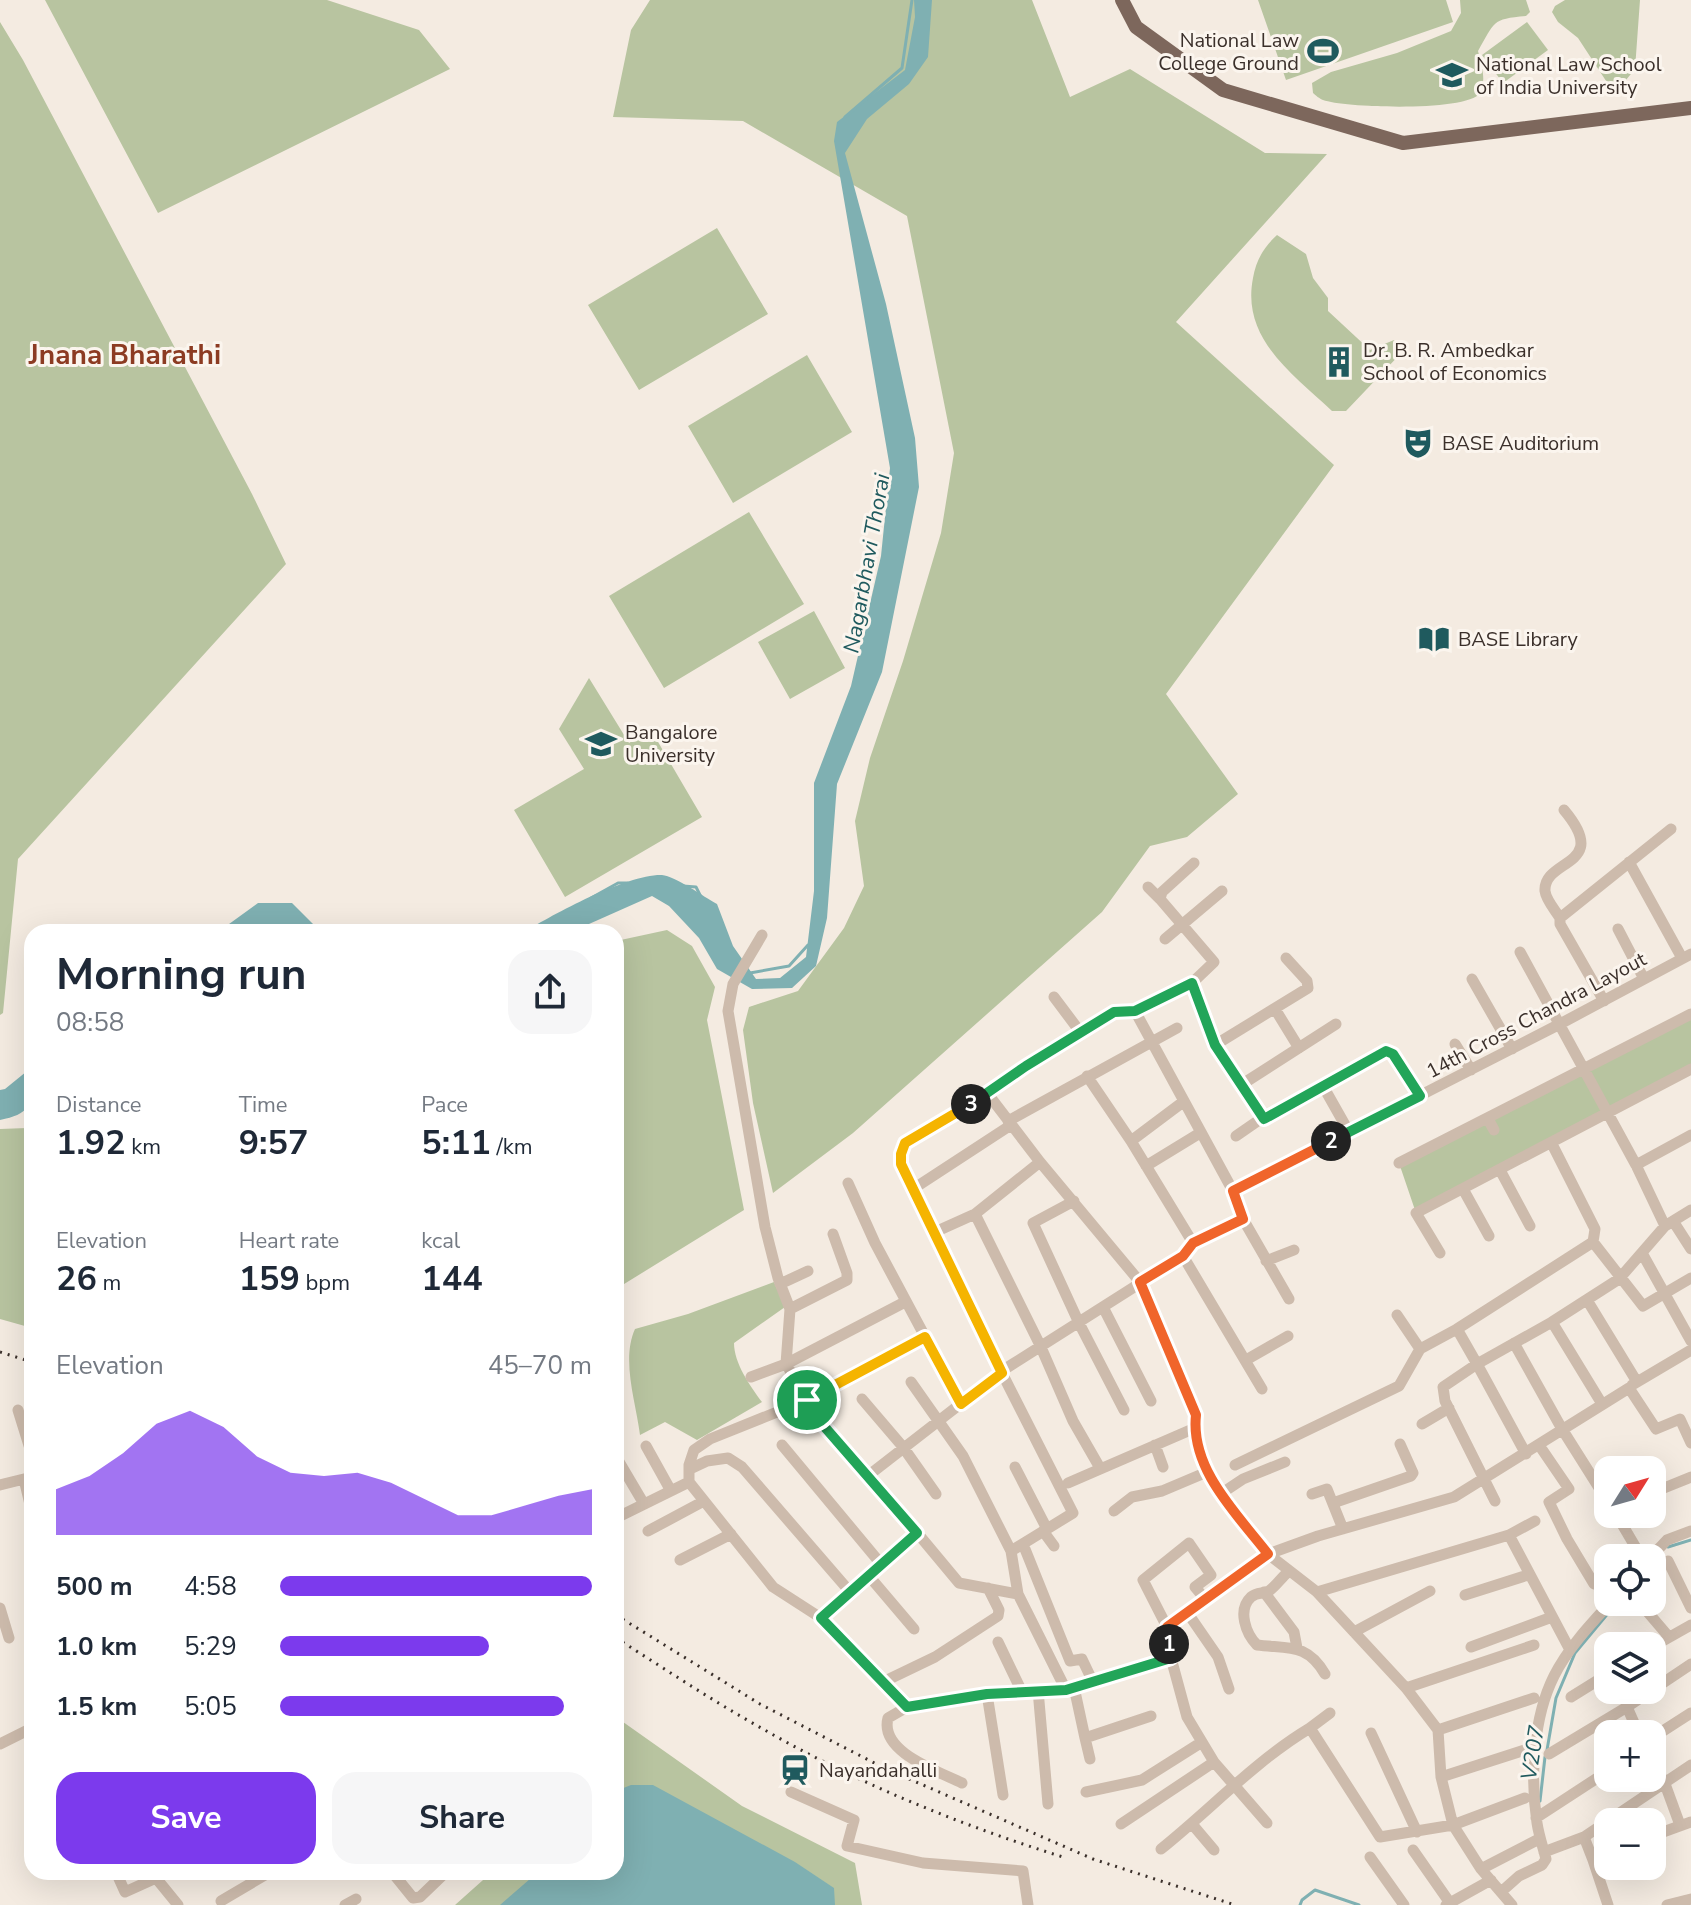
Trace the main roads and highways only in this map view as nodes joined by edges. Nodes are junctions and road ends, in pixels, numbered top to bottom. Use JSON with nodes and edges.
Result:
{"nodes":[{"id":1,"x":1122,"y":0,"type":"edge"},
{"id":2,"x":1691,"y":108,"type":"edge"}],
"edges":[{"from":1,"to":2,"type":"main road"}]}
